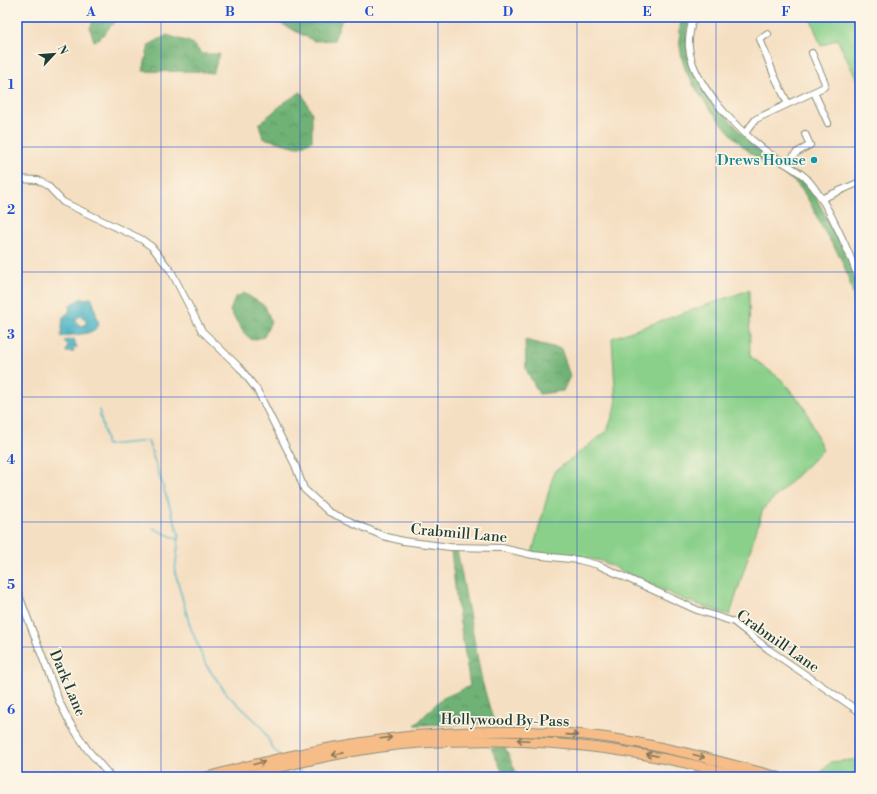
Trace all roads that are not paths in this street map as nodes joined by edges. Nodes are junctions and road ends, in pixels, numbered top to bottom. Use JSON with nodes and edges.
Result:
{"nodes":[{"id":1,"x":693,"y":17,"type":"edge"},
{"id":2,"x":768,"y":34,"type":"dead end"},
{"id":3,"x":812,"y":53,"type":"dead end"},
{"id":4,"x":814,"y":92,"type":"junction"},
{"id":5,"x":788,"y":104,"type":"junction"},
{"id":6,"x":828,"y":123,"type":"dead end"},
{"id":7,"x":745,"y":132,"type":"junction"},
{"id":8,"x":805,"y":134,"type":"dead end"},
{"id":9,"x":787,"y":164,"type":"junction"},
{"id":10,"x":17,"y":179,"type":"edge"},
{"id":11,"x":860,"y":182,"type":"edge"},
{"id":12,"x":821,"y":199,"type":"junction"},
{"id":13,"x":857,"y":263,"type":"edge"},
{"id":14,"x":860,"y":284,"type":"edge"},
{"id":15,"x":17,"y":590,"type":"edge"},
{"id":16,"x":860,"y":712,"type":"edge"},
{"id":17,"x":111,"y":777,"type":"edge"},
{"id":18,"x":207,"y":777,"type":"edge"},
{"id":19,"x":242,"y":777,"type":"edge"},
{"id":20,"x":744,"y":777,"type":"edge"},
{"id":21,"x":778,"y":777,"type":"edge"}],
"edges":[{"from":1,"to":7,"type":"street"},
{"from":2,"to":5,"type":"street"},
{"from":3,"to":4,"type":"street"},
{"from":4,"to":5,"type":"street"},
{"from":4,"to":6,"type":"street"},
{"from":5,"to":7,"type":"street"},
{"from":7,"to":9,"type":"street"},
{"from":8,"to":9,"type":"street"},
{"from":9,"to":12,"type":"street"},
{"from":10,"to":16,"type":"street","name":"Crabmill Lane"},
{"from":11,"to":12,"type":"street"},
{"from":12,"to":13,"type":"street"},
{"from":13,"to":14,"type":"street"},
{"from":15,"to":17,"type":"street","name":"Dark Lane"},
{"from":18,"to":21,"type":"highway","name":"Hollywood By-Pass","one_way":true},
{"from":20,"to":19,"type":"highway","name":"Hollywood By-Pass","one_way":true}]}
